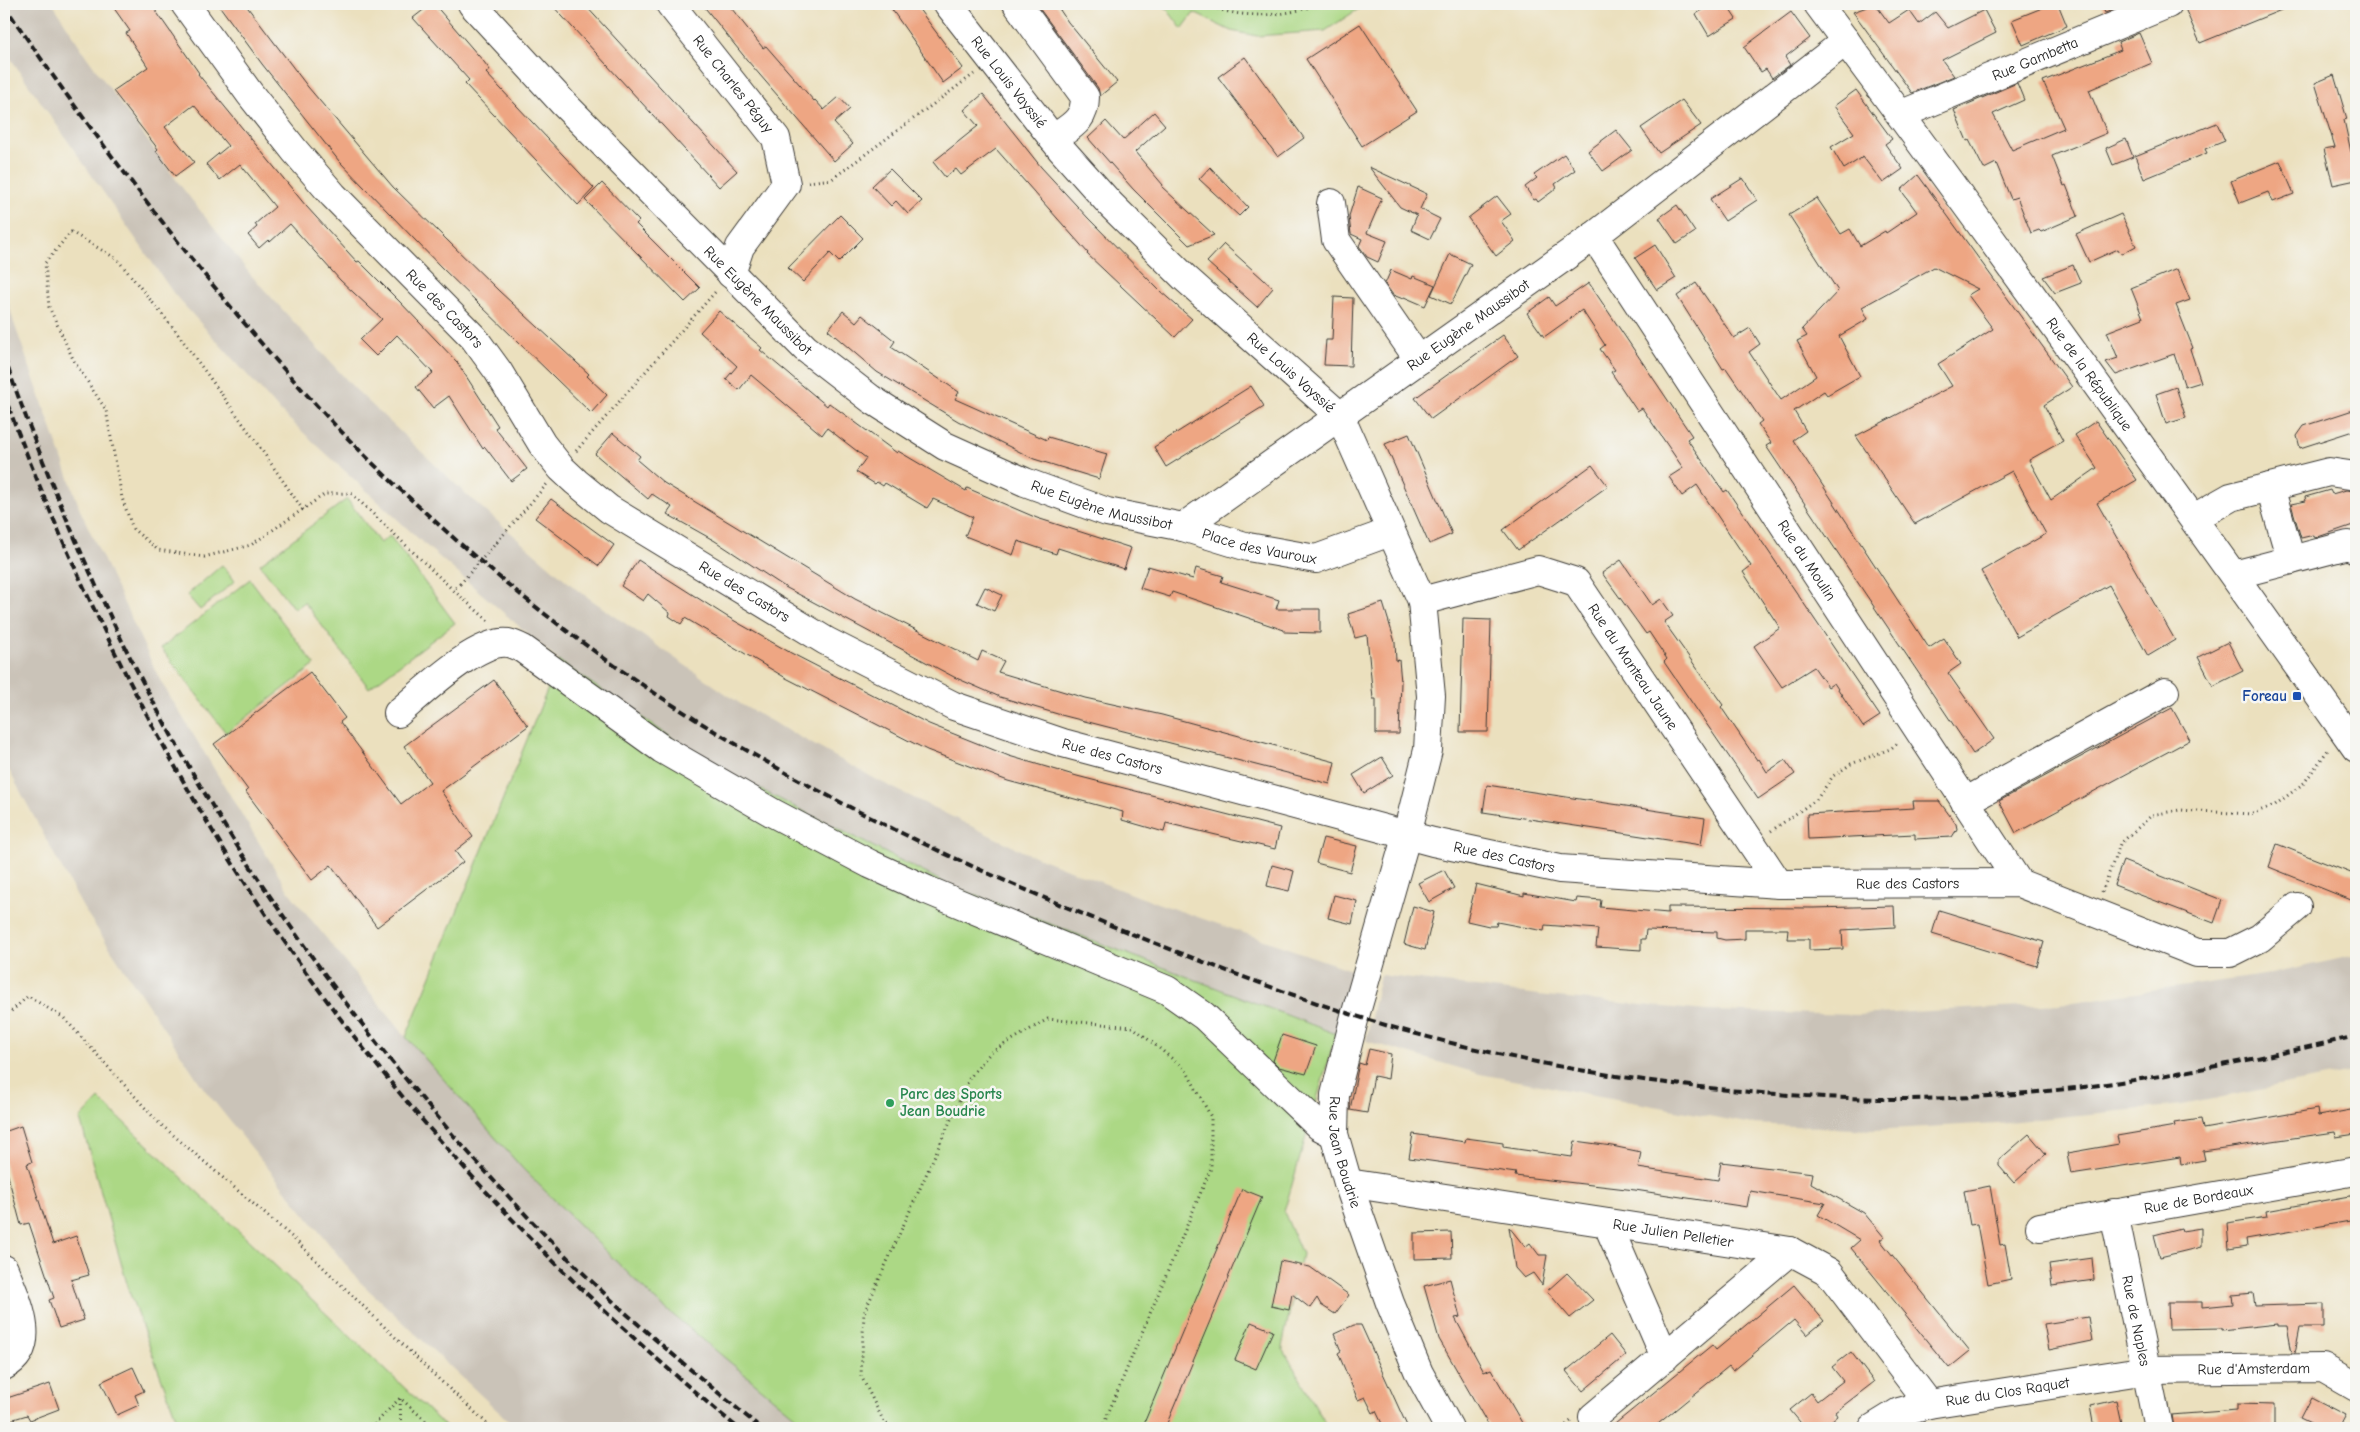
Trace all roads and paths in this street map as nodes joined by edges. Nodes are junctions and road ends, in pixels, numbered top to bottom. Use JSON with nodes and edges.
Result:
{"nodes":[{"id":1,"x":185,"y":4,"type":"edge"},
{"id":2,"x":472,"y":4,"type":"edge"},
{"id":3,"x":670,"y":4,"type":"edge"},
{"id":4,"x":948,"y":4,"type":"edge"},
{"id":5,"x":1017,"y":4,"type":"edge"},
{"id":6,"x":1209,"y":4,"type":"edge"},
{"id":7,"x":1316,"y":4,"type":"edge"},
{"id":8,"x":1818,"y":4,"type":"edge"},
{"id":9,"x":2168,"y":4,"type":"edge"},
{"id":10,"x":1846,"y":41,"type":"junction"},
{"id":11,"x":991,"y":62,"type":"junction"},
{"id":12,"x":1902,"y":114,"type":"junction"},
{"id":13,"x":1054,"y":139,"type":"junction"},
{"id":14,"x":786,"y":184,"type":"junction"},
{"id":15,"x":1331,"y":203,"type":"dead end"},
{"id":16,"x":1594,"y":236,"type":"junction"},
{"id":17,"x":731,"y":274,"type":"junction"},
{"id":18,"x":1419,"y":360,"type":"junction"},
{"id":19,"x":1340,"y":416,"type":"junction"},
{"id":20,"x":561,"y":468,"type":"junction"},
{"id":21,"x":2356,"y":476,"type":"edge"},
{"id":22,"x":2270,"y":487,"type":"junction"},
{"id":23,"x":303,"y":510,"type":"junction"},
{"id":24,"x":2194,"y":518,"type":"junction"},
{"id":25,"x":1183,"y":527,"type":"junction"},
{"id":26,"x":1390,"y":532,"type":"junction"},
{"id":27,"x":2356,"y":549,"type":"edge"},
{"id":28,"x":2292,"y":560,"type":"junction"},
{"id":29,"x":2234,"y":575,"type":"junction"},
{"id":30,"x":453,"y":590,"type":"junction"},
{"id":31,"x":1422,"y":602,"type":"junction"},
{"id":32,"x":508,"y":643,"type":"junction"},
{"id":33,"x":2165,"y":692,"type":"dead end"},
{"id":34,"x":398,"y":713,"type":"dead end"},
{"id":35,"x":1917,"y":727,"type":"junction"},
{"id":36,"x":2350,"y":739,"type":"edge"},
{"id":37,"x":1965,"y":802,"type":"junction"},
{"id":38,"x":1407,"y":834,"type":"junction"},
{"id":39,"x":1753,"y":845,"type":"junction"},
{"id":40,"x":2019,"y":883,"type":"junction"},
{"id":41,"x":1779,"y":884,"type":"junction"},
{"id":42,"x":2297,"y":907,"type":"dead end"},
{"id":43,"x":2094,"y":913,"type":"junction"},
{"id":44,"x":4,"y":1018,"type":"edge"},
{"id":45,"x":1334,"y":1134,"type":"junction"},
{"id":46,"x":2356,"y":1171,"type":"edge"},
{"id":47,"x":1348,"y":1183,"type":"junction"},
{"id":48,"x":2114,"y":1213,"type":"junction"},
{"id":49,"x":1607,"y":1223,"type":"junction"},
{"id":50,"x":2040,"y":1227,"type":"dead end"},
{"id":51,"x":1790,"y":1252,"type":"junction"},
{"id":52,"x":4,"y":1269,"type":"edge"},
{"id":53,"x":1665,"y":1357,"type":"junction"},
{"id":54,"x":4,"y":1366,"type":"edge"},
{"id":55,"x":2146,"y":1370,"type":"junction"},
{"id":56,"x":2356,"y":1387,"type":"edge"},
{"id":57,"x":400,"y":1398,"type":"junction"},
{"id":58,"x":1929,"y":1404,"type":"junction"},
{"id":59,"x":1593,"y":1417,"type":"dead end"},
{"id":60,"x":370,"y":1428,"type":"edge"},
{"id":61,"x":401,"y":1428,"type":"edge"},
{"id":62,"x":434,"y":1428,"type":"edge"},
{"id":63,"x":492,"y":1428,"type":"edge"},
{"id":64,"x":891,"y":1428,"type":"edge"},
{"id":65,"x":1102,"y":1428,"type":"edge"},
{"id":66,"x":1449,"y":1428,"type":"edge"},
{"id":67,"x":1874,"y":1428,"type":"edge"},
{"id":68,"x":2158,"y":1428,"type":"edge"}],
"edges":[{"from":1,"to":20,"type":"street","name":"Rue des Castors"},
{"from":2,"to":17,"type":"street","name":"Rue Eugène Maussibot"},
{"from":3,"to":14,"type":"street","name":"Rue Charles Péguy"},
{"from":4,"to":11,"type":"street","name":"Rue Louis Vayssié"},
{"from":5,"to":13,"type":"street"},
{"from":6,"to":7,"type":"path"},
{"from":8,"to":10,"type":"street","name":"Rue de la République"},
{"from":9,"to":12,"type":"street","name":"Rue Gambetta"},
{"from":10,"to":12,"type":"street","name":"Rue de la République"},
{"from":10,"to":16,"type":"street","name":"Rue Eugène Maussibot"},
{"from":11,"to":13,"type":"street","name":"Rue Louis Vayssié"},
{"from":11,"to":14,"type":"path"},
{"from":12,"to":24,"type":"street","name":"Rue de la République"},
{"from":13,"to":19,"type":"street","name":"Rue Louis Vayssié"},
{"from":14,"to":17,"type":"street"},
{"from":15,"to":18,"type":"street"},
{"from":16,"to":18,"type":"street","name":"Rue Eugène Maussibot"},
{"from":16,"to":35,"type":"street","name":"Rue du Moulin"},
{"from":17,"to":20,"type":"path"},
{"from":17,"to":25,"type":"street","name":"Rue Eugène Maussibot"},
{"from":18,"to":19,"type":"street","name":"Rue Eugène Maussibot"},
{"from":19,"to":25,"type":"street","name":"Rue Eugène Maussibot"},
{"from":19,"to":26,"type":"street","name":"Rue Louis Vayssié"},
{"from":20,"to":30,"type":"path","bridge":true},
{"from":20,"to":38,"type":"street","name":"Rue des Castors"},
{"from":21,"to":22,"type":"street"},
{"from":22,"to":24,"type":"street"},
{"from":22,"to":28,"type":"street"},
{"from":23,"to":23,"type":"path"},
{"from":23,"to":30,"type":"path"},
{"from":24,"to":29,"type":"street","name":"Rue de la République"},
{"from":25,"to":26,"type":"street","name":"Place des Vauroux"},
{"from":26,"to":31,"type":"street","name":"Rue Louis Vayssié"},
{"from":27,"to":28,"type":"street"},
{"from":28,"to":29,"type":"street"},
{"from":29,"to":36,"type":"street","name":"Rue de la République"},
{"from":30,"to":32,"type":"path"},
{"from":31,"to":38,"type":"street","name":"Rue Louis Vayssié"},
{"from":31,"to":39,"type":"street","name":"Rue du Manteau Jaune"},
{"from":32,"to":34,"type":"street"},
{"from":32,"to":45,"type":"street"},
{"from":33,"to":37,"type":"street"},
{"from":35,"to":37,"type":"street","name":"Rue du Moulin"},
{"from":35,"to":39,"type":"path"},
{"from":36,"to":43,"type":"path"},
{"from":37,"to":40,"type":"street","name":"Rue du Moulin"},
{"from":38,"to":41,"type":"street","name":"Rue des Castors"},
{"from":38,"to":45,"type":"street","name":"Rue Jean Boudrie"},
{"from":39,"to":41,"type":"street","name":"Rue du Manteau Jaune"},
{"from":40,"to":41,"type":"street","name":"Rue des Castors"},
{"from":40,"to":43,"type":"street","name":"Rue des Castors"},
{"from":42,"to":43,"type":"street","name":"Rue des Castors"},
{"from":44,"to":63,"type":"path"},
{"from":45,"to":47,"type":"street","name":"Rue Jean Boudrie"},
{"from":46,"to":48,"type":"street","name":"Rue de Bordeaux"},
{"from":47,"to":49,"type":"street","name":"Rue Julien Pelletier"},
{"from":47,"to":66,"type":"street","name":"Rue Jean Boudrie"},
{"from":48,"to":50,"type":"street","name":"Rue de Bordeaux"},
{"from":48,"to":55,"type":"street","name":"Rue de Naples"},
{"from":49,"to":51,"type":"street","name":"Rue Julien Pelletier"},
{"from":49,"to":53,"type":"street"},
{"from":51,"to":53,"type":"street"},
{"from":51,"to":58,"type":"street","name":"Rue Julien Pelletier"},
{"from":52,"to":54,"type":"street"},
{"from":53,"to":59,"type":"street"},
{"from":55,"to":56,"type":"street","name":"Rue d'Amsterdam"},
{"from":55,"to":58,"type":"street","name":"Rue du Clos Raquet"},
{"from":55,"to":68,"type":"street","name":"Rue de Naples"},
{"from":57,"to":60,"type":"path"},
{"from":57,"to":61,"type":"path"},
{"from":57,"to":62,"type":"path"},
{"from":58,"to":67,"type":"street","name":"Rue du Clos Raquet"},
{"from":64,"to":65,"type":"path"}]}
